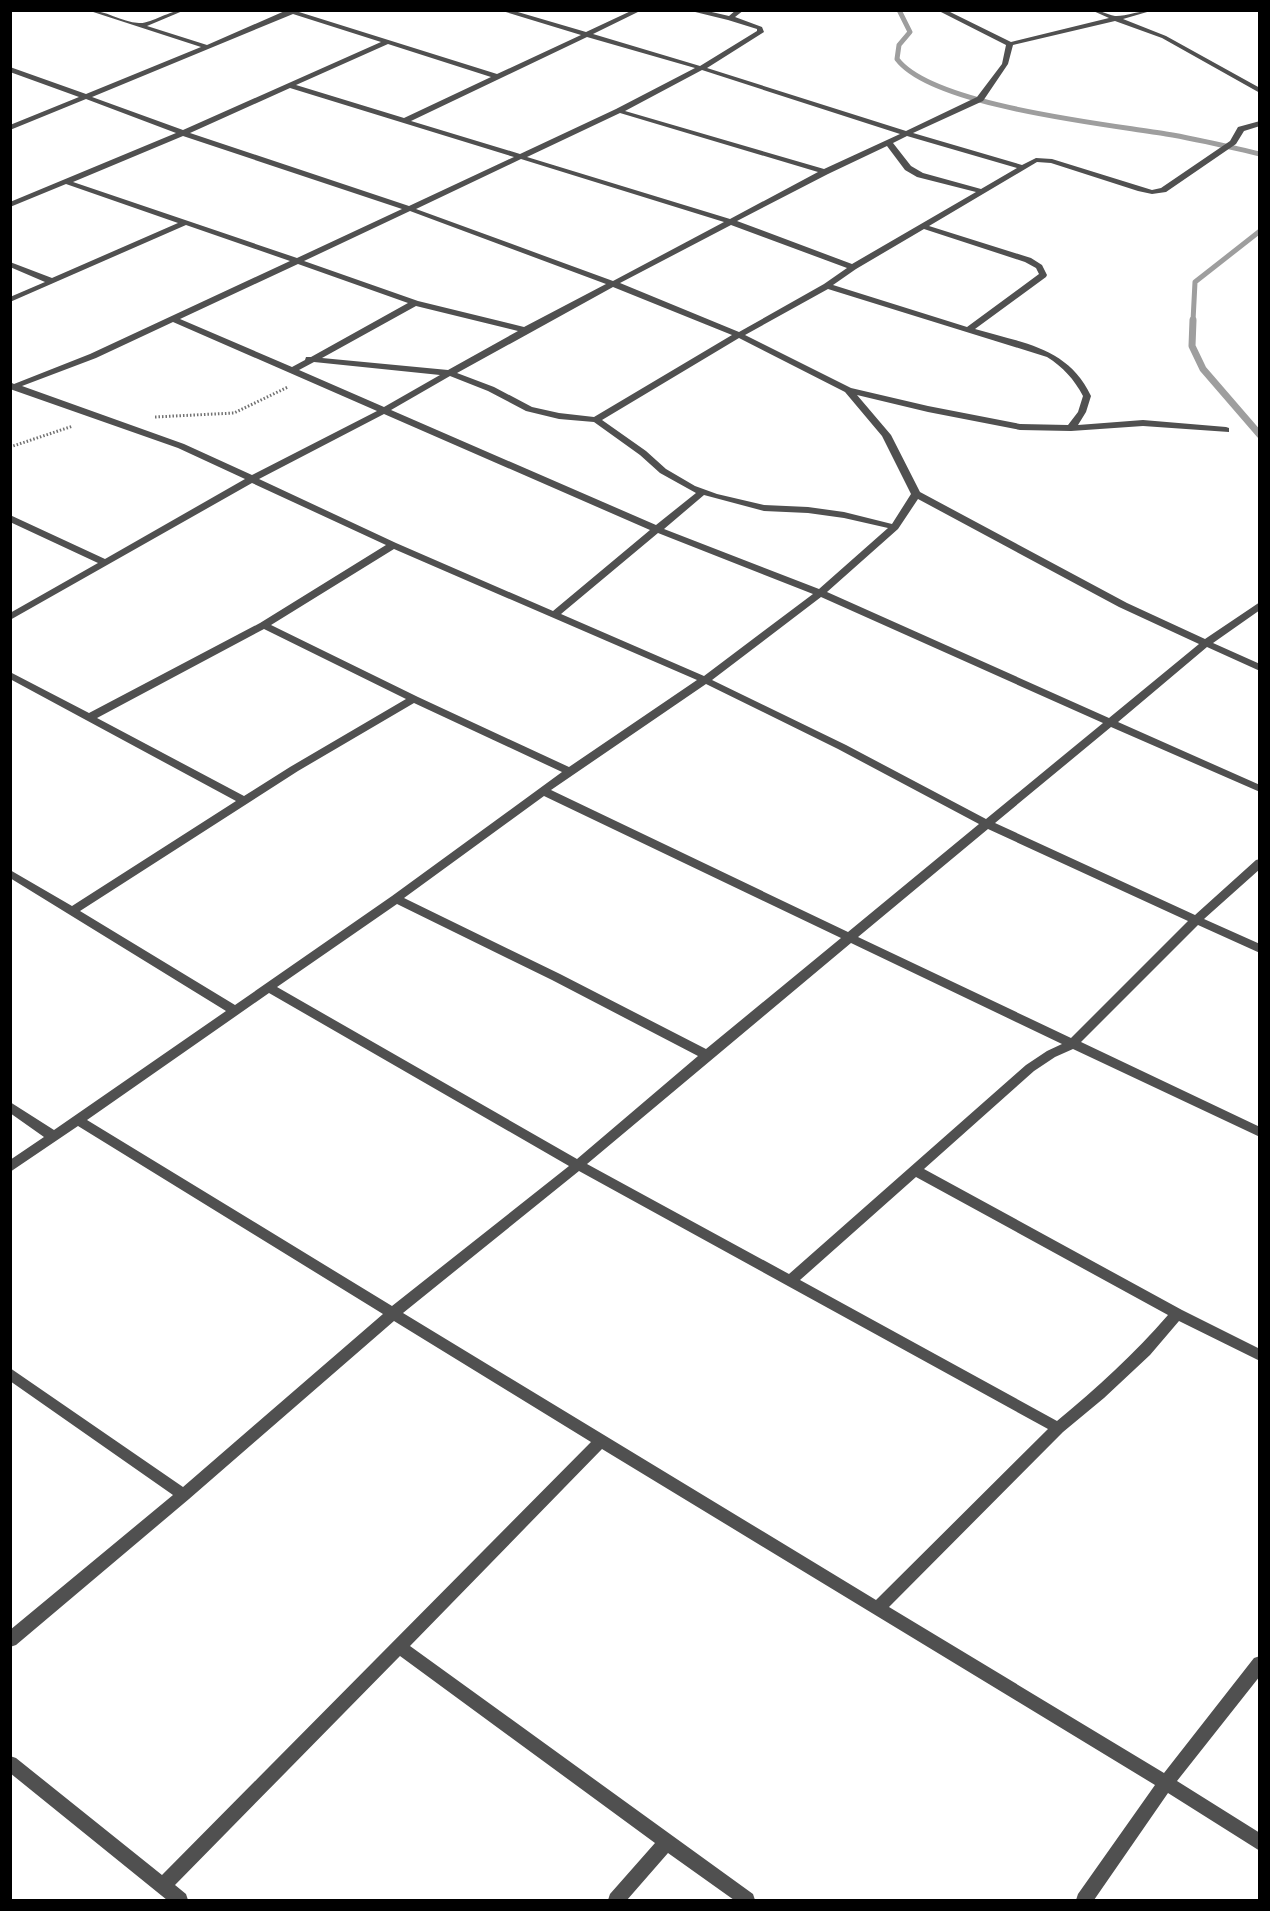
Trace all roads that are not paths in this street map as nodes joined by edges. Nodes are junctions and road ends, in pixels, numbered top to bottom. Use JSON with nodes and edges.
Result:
{"nodes":[{"id":1,"x":90,"y":10,"type":"edge"},
{"id":2,"x":182,"y":10,"type":"edge"},
{"id":3,"x":502,"y":10,"type":"edge"},
{"id":4,"x":639,"y":10,"type":"edge"},
{"id":5,"x":690,"y":10,"type":"edge"},
{"id":6,"x":741,"y":10,"type":"edge"},
{"id":7,"x":940,"y":10,"type":"edge"},
{"id":8,"x":1094,"y":10,"type":"edge"},
{"id":9,"x":1151,"y":10,"type":"edge"},
{"id":10,"x":294,"y":11,"type":"edge"},
{"id":11,"x":730,"y":18,"type":"junction"},
{"id":12,"x":1111,"y":19,"type":"junction"},
{"id":13,"x":140,"y":26,"type":"junction"},
{"id":14,"x":588,"y":36,"type":"junction"},
{"id":15,"x":387,"y":42,"type":"junction"},
{"id":16,"x":1010,"y":44,"type":"junction"},
{"id":17,"x":207,"y":47,"type":"junction"},
{"id":18,"x":701,"y":68,"type":"junction"},
{"id":19,"x":10,"y":69,"type":"edge"},
{"id":20,"x":498,"y":77,"type":"junction"},
{"id":21,"x":288,"y":85,"type":"junction"},
{"id":22,"x":1260,"y":91,"type":"edge"},
{"id":23,"x":85,"y":95,"type":"junction"},
{"id":24,"x":619,"y":111,"type":"junction"},
{"id":25,"x":404,"y":121,"type":"junction"},
{"id":26,"x":1260,"y":123,"type":"edge"},
{"id":27,"x":10,"y":128,"type":"edge"},
{"id":28,"x":906,"y":132,"type":"junction"},
{"id":29,"x":183,"y":133,"type":"junction"},
{"id":30,"x":889,"y":143,"type":"junction"},
{"id":31,"x":523,"y":157,"type":"junction"},
{"id":32,"x":1025,"y":168,"type":"junction"},
{"id":33,"x":825,"y":172,"type":"junction"},
{"id":34,"x":66,"y":182,"type":"junction"},
{"id":35,"x":984,"y":192,"type":"junction"},
{"id":36,"x":10,"y":205,"type":"edge"},
{"id":37,"x":410,"y":209,"type":"junction"},
{"id":38,"x":187,"y":222,"type":"junction"},
{"id":39,"x":731,"y":222,"type":"junction"},
{"id":40,"x":922,"y":226,"type":"junction"},
{"id":41,"x":298,"y":261,"type":"junction"},
{"id":42,"x":10,"y":264,"type":"edge"},
{"id":43,"x":853,"y":267,"type":"junction"},
{"id":44,"x":51,"y":281,"type":"junction"},
{"id":45,"x":614,"y":284,"type":"junction"},
{"id":46,"x":827,"y":286,"type":"junction"},
{"id":47,"x":10,"y":300,"type":"edge"},
{"id":48,"x":415,"y":303,"type":"junction"},
{"id":49,"x":174,"y":319,"type":"junction"},
{"id":50,"x":525,"y":330,"type":"junction"},
{"id":51,"x":968,"y":330,"type":"junction"},
{"id":52,"x":739,"y":335,"type":"junction"},
{"id":53,"x":309,"y":359,"type":"junction"},
{"id":54,"x":291,"y":371,"type":"junction"},
{"id":55,"x":450,"y":373,"type":"junction"},
{"id":56,"x":12,"y":386,"type":"edge"},
{"id":57,"x":848,"y":390,"type":"junction"},
{"id":58,"x":382,"y":411,"type":"junction"},
{"id":59,"x":596,"y":420,"type":"junction"},
{"id":60,"x":1071,"y":428,"type":"junction"},
{"id":61,"x":1226,"y":430,"type":"dead end"},
{"id":62,"x":252,"y":479,"type":"junction"},
{"id":63,"x":702,"y":492,"type":"junction"},
{"id":64,"x":916,"y":494,"type":"junction"},
{"id":65,"x":10,"y":518,"type":"edge"},
{"id":66,"x":895,"y":527,"type":"junction"},
{"id":67,"x":656,"y":529,"type":"junction"},
{"id":68,"x":393,"y":545,"type":"junction"},
{"id":69,"x":105,"y":562,"type":"junction"},
{"id":70,"x":820,"y":593,"type":"junction"},
{"id":71,"x":1260,"y":606,"type":"edge"},
{"id":72,"x":555,"y":615,"type":"junction"},
{"id":73,"x":10,"y":617,"type":"edge"},
{"id":74,"x":264,"y":625,"type":"junction"},
{"id":75,"x":1205,"y":644,"type":"junction"},
{"id":76,"x":1260,"y":668,"type":"edge"},
{"id":77,"x":10,"y":675,"type":"edge"},
{"id":78,"x":705,"y":680,"type":"junction"},
{"id":79,"x":414,"y":699,"type":"junction"},
{"id":80,"x":89,"y":718,"type":"junction"},
{"id":81,"x":1112,"y":722,"type":"junction"},
{"id":82,"x":570,"y":771,"type":"junction"},
{"id":83,"x":1260,"y":789,"type":"edge"},
{"id":84,"x":543,"y":791,"type":"junction"},
{"id":85,"x":244,"y":801,"type":"junction"},
{"id":86,"x":987,"y":824,"type":"junction"},
{"id":87,"x":1260,"y":862,"type":"edge"},
{"id":88,"x":10,"y":873,"type":"edge"},
{"id":89,"x":396,"y":899,"type":"junction"},
{"id":90,"x":73,"y":910,"type":"junction"},
{"id":91,"x":1195,"y":921,"type":"junction"},
{"id":92,"x":850,"y":938,"type":"junction"},
{"id":93,"x":1260,"y":949,"type":"edge"},
{"id":94,"x":269,"y":988,"type":"junction"},
{"id":95,"x":234,"y":1010,"type":"junction"},
{"id":96,"x":1071,"y":1045,"type":"junction"},
{"id":97,"x":707,"y":1054,"type":"junction"},
{"id":98,"x":10,"y":1106,"type":"edge"},
{"id":99,"x":78,"y":1120,"type":"junction"},
{"id":100,"x":1260,"y":1133,"type":"edge"},
{"id":101,"x":54,"y":1137,"type":"junction"},
{"id":102,"x":578,"y":1165,"type":"junction"},
{"id":103,"x":10,"y":1167,"type":"edge"},
{"id":104,"x":916,"y":1171,"type":"junction"},
{"id":105,"x":791,"y":1280,"type":"junction"},
{"id":106,"x":392,"y":1314,"type":"junction"},
{"id":107,"x":1177,"y":1314,"type":"junction"},
{"id":108,"x":1260,"y":1356,"type":"edge"},
{"id":109,"x":10,"y":1373,"type":"edge"},
{"id":110,"x":1058,"y":1428,"type":"junction"},
{"id":111,"x":601,"y":1441,"type":"junction"},
{"id":112,"x":184,"y":1495,"type":"junction"},
{"id":113,"x":878,"y":1608,"type":"junction"},
{"id":114,"x":10,"y":1640,"type":"edge"},
{"id":115,"x":399,"y":1647,"type":"junction"},
{"id":116,"x":1260,"y":1663,"type":"edge"},
{"id":117,"x":10,"y":1763,"type":"edge"},
{"id":118,"x":1166,"y":1783,"type":"junction"},
{"id":119,"x":667,"y":1842,"type":"junction"},
{"id":120,"x":1260,"y":1843,"type":"edge"},
{"id":121,"x":163,"y":1886,"type":"junction"},
{"id":122,"x":180,"y":1900,"type":"edge"},
{"id":123,"x":616,"y":1900,"type":"edge"},
{"id":124,"x":747,"y":1900,"type":"edge"},
{"id":125,"x":1084,"y":1900,"type":"edge"}],
"edges":[{"from":1,"to":13,"type":"street"},
{"from":2,"to":13,"type":"street"},
{"from":3,"to":14,"type":"street"},
{"from":4,"to":14,"type":"street"},
{"from":5,"to":11,"type":"street"},
{"from":6,"to":11,"type":"street"},
{"from":7,"to":16,"type":"street"},
{"from":8,"to":12,"type":"street"},
{"from":9,"to":12,"type":"street"},
{"from":10,"to":15,"type":"street"},
{"from":10,"to":17,"type":"street"},
{"from":11,"to":18,"type":"street"},
{"from":12,"to":16,"type":"street"},
{"from":12,"to":22,"type":"street"},
{"from":13,"to":17,"type":"street"},
{"from":14,"to":18,"type":"street"},
{"from":14,"to":20,"type":"street"},
{"from":15,"to":20,"type":"street"},
{"from":15,"to":21,"type":"street"},
{"from":16,"to":28,"type":"street"},
{"from":17,"to":23,"type":"street"},
{"from":18,"to":24,"type":"street"},
{"from":18,"to":28,"type":"street"},
{"from":19,"to":23,"type":"street"},
{"from":20,"to":25,"type":"street"},
{"from":21,"to":25,"type":"street"},
{"from":21,"to":29,"type":"street"},
{"from":23,"to":27,"type":"street"},
{"from":23,"to":29,"type":"street"},
{"from":24,"to":31,"type":"street"},
{"from":24,"to":33,"type":"street"},
{"from":25,"to":31,"type":"street"},
{"from":26,"to":32,"type":"street"},
{"from":28,"to":30,"type":"street"},
{"from":28,"to":32,"type":"street"},
{"from":29,"to":34,"type":"street"},
{"from":29,"to":37,"type":"street"},
{"from":30,"to":33,"type":"street"},
{"from":30,"to":35,"type":"street"},
{"from":31,"to":37,"type":"street"},
{"from":31,"to":39,"type":"street"},
{"from":32,"to":35,"type":"street"},
{"from":33,"to":39,"type":"street"},
{"from":34,"to":36,"type":"street"},
{"from":34,"to":38,"type":"street"},
{"from":35,"to":40,"type":"street"},
{"from":37,"to":41,"type":"street"},
{"from":37,"to":45,"type":"street"},
{"from":38,"to":41,"type":"street"},
{"from":38,"to":44,"type":"street"},
{"from":39,"to":43,"type":"street"},
{"from":39,"to":45,"type":"street"},
{"from":40,"to":43,"type":"street"},
{"from":40,"to":51,"type":"street"},
{"from":41,"to":48,"type":"street"},
{"from":41,"to":49,"type":"street"},
{"from":42,"to":44,"type":"street"},
{"from":43,"to":46,"type":"street"},
{"from":44,"to":47,"type":"street"},
{"from":45,"to":50,"type":"street"},
{"from":45,"to":52,"type":"street"},
{"from":46,"to":51,"type":"street"},
{"from":46,"to":52,"type":"street"},
{"from":48,"to":50,"type":"street"},
{"from":48,"to":53,"type":"street"},
{"from":49,"to":54,"type":"street"},
{"from":49,"to":56,"type":"street"},
{"from":50,"to":55,"type":"street"},
{"from":51,"to":60,"type":"street"},
{"from":52,"to":57,"type":"street"},
{"from":52,"to":59,"type":"street"},
{"from":53,"to":54,"type":"street"},
{"from":53,"to":55,"type":"street"},
{"from":54,"to":58,"type":"street"},
{"from":55,"to":58,"type":"street"},
{"from":55,"to":59,"type":"street"},
{"from":56,"to":62,"type":"street"},
{"from":57,"to":60,"type":"street"},
{"from":57,"to":64,"type":"street"},
{"from":58,"to":62,"type":"street"},
{"from":58,"to":67,"type":"street"},
{"from":59,"to":63,"type":"street"},
{"from":60,"to":61,"type":"street"},
{"from":62,"to":68,"type":"street"},
{"from":62,"to":69,"type":"street"},
{"from":63,"to":66,"type":"street"},
{"from":63,"to":67,"type":"street"},
{"from":64,"to":66,"type":"street"},
{"from":64,"to":75,"type":"street"},
{"from":65,"to":69,"type":"street"},
{"from":66,"to":70,"type":"street"},
{"from":67,"to":70,"type":"street"},
{"from":67,"to":72,"type":"street"},
{"from":68,"to":72,"type":"street"},
{"from":68,"to":74,"type":"street"},
{"from":69,"to":73,"type":"street"},
{"from":70,"to":78,"type":"street"},
{"from":70,"to":81,"type":"street"},
{"from":71,"to":75,"type":"street"},
{"from":72,"to":78,"type":"street"},
{"from":74,"to":79,"type":"street"},
{"from":74,"to":80,"type":"street"},
{"from":75,"to":76,"type":"street"},
{"from":75,"to":81,"type":"street"},
{"from":77,"to":80,"type":"street"},
{"from":78,"to":82,"type":"street"},
{"from":78,"to":86,"type":"street"},
{"from":79,"to":82,"type":"street"},
{"from":79,"to":85,"type":"street"},
{"from":80,"to":85,"type":"street"},
{"from":81,"to":83,"type":"street"},
{"from":81,"to":86,"type":"street"},
{"from":82,"to":84,"type":"street"},
{"from":84,"to":89,"type":"street"},
{"from":84,"to":92,"type":"street"},
{"from":85,"to":90,"type":"street"},
{"from":86,"to":91,"type":"street"},
{"from":86,"to":92,"type":"street"},
{"from":87,"to":91,"type":"street"},
{"from":88,"to":90,"type":"street"},
{"from":89,"to":94,"type":"street"},
{"from":89,"to":97,"type":"street"},
{"from":90,"to":95,"type":"street"},
{"from":91,"to":93,"type":"street"},
{"from":91,"to":96,"type":"street"},
{"from":92,"to":96,"type":"street"},
{"from":92,"to":97,"type":"street"},
{"from":94,"to":95,"type":"street"},
{"from":94,"to":102,"type":"street"},
{"from":95,"to":99,"type":"street"},
{"from":96,"to":100,"type":"street"},
{"from":96,"to":104,"type":"street"},
{"from":97,"to":102,"type":"street"},
{"from":98,"to":101,"type":"street"},
{"from":99,"to":101,"type":"street"},
{"from":99,"to":106,"type":"street"},
{"from":101,"to":103,"type":"street"},
{"from":102,"to":105,"type":"street"},
{"from":102,"to":106,"type":"street"},
{"from":104,"to":105,"type":"street"},
{"from":104,"to":107,"type":"street"},
{"from":105,"to":110,"type":"street"},
{"from":106,"to":111,"type":"street"},
{"from":106,"to":112,"type":"street"},
{"from":107,"to":108,"type":"street"},
{"from":107,"to":110,"type":"street"},
{"from":109,"to":112,"type":"street"},
{"from":110,"to":113,"type":"street"},
{"from":111,"to":113,"type":"street"},
{"from":111,"to":115,"type":"street"},
{"from":112,"to":114,"type":"street"},
{"from":113,"to":118,"type":"street"},
{"from":115,"to":119,"type":"street"},
{"from":115,"to":121,"type":"street"},
{"from":116,"to":118,"type":"street"},
{"from":117,"to":121,"type":"street"},
{"from":118,"to":120,"type":"street"},
{"from":118,"to":125,"type":"street"},
{"from":119,"to":123,"type":"street"},
{"from":119,"to":124,"type":"street"},
{"from":121,"to":122,"type":"street"}]}
